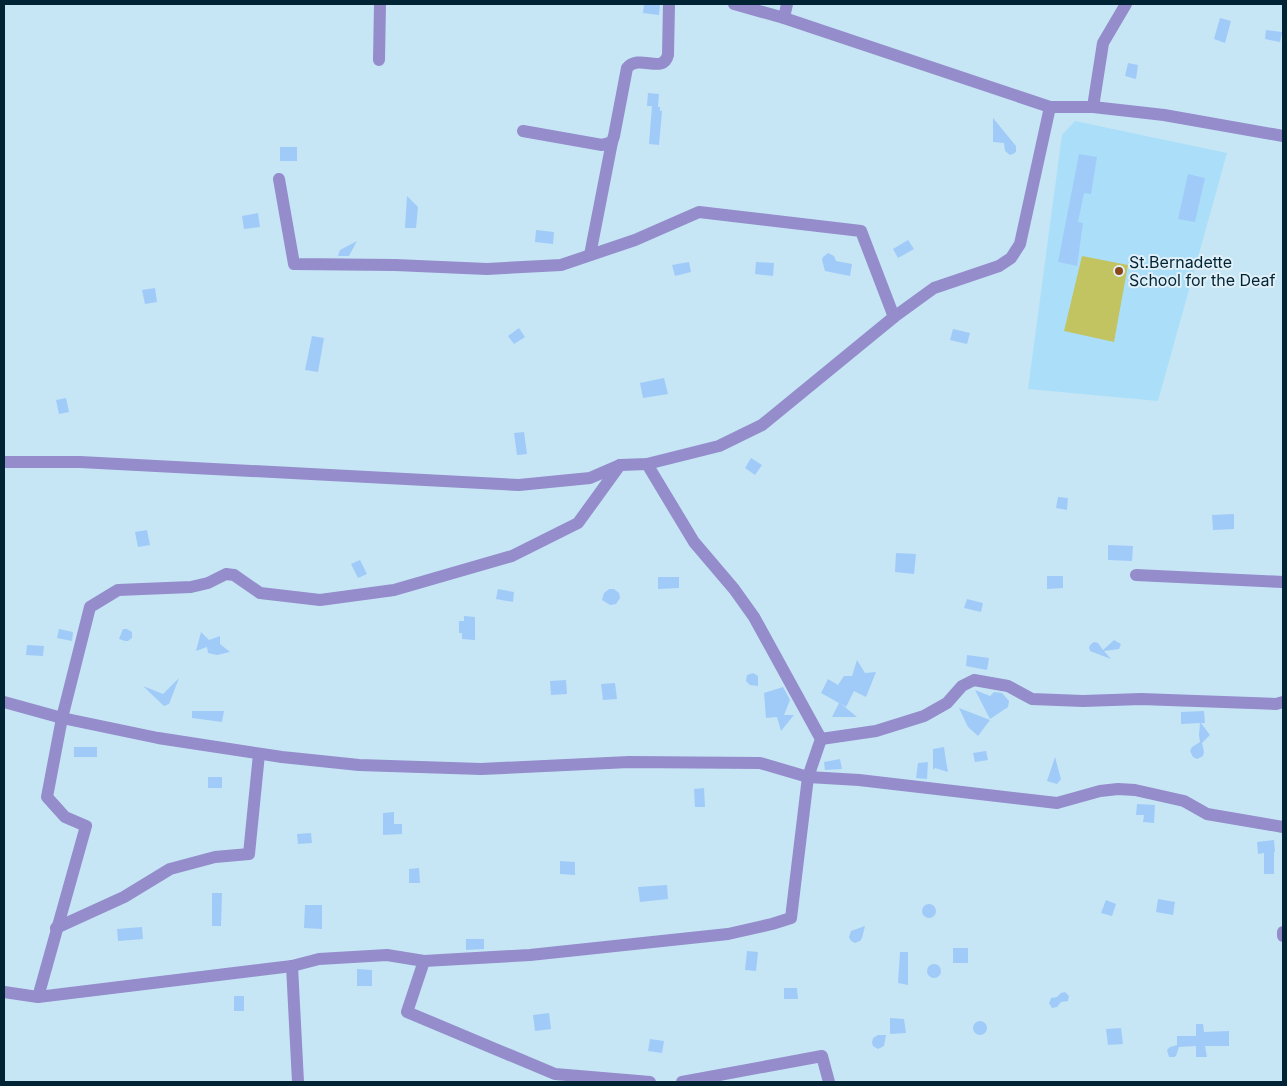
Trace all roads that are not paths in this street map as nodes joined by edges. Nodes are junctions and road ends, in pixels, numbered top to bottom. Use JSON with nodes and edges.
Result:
{"nodes":[{"id":1,"x":380,"y":4,"type":"edge"},
{"id":2,"x":668,"y":4,"type":"edge"},
{"id":3,"x":734,"y":4,"type":"edge"},
{"id":4,"x":787,"y":4,"type":"edge"},
{"id":5,"x":1126,"y":4,"type":"edge"},
{"id":6,"x":784,"y":18,"type":"junction"},
{"id":7,"x":379,"y":60,"type":"dead end"},
{"id":8,"x":1093,"y":107,"type":"junction"},
{"id":9,"x":1050,"y":108,"type":"junction"},
{"id":10,"x":522,"y":131,"type":"dead end"},
{"id":11,"x":1283,"y":136,"type":"edge"},
{"id":12,"x":612,"y":142,"type":"junction"},
{"id":13,"x":279,"y":180,"type":"dead end"},
{"id":14,"x":590,"y":255,"type":"junction"},
{"id":15,"x":894,"y":317,"type":"junction"},
{"id":16,"x":4,"y":462,"type":"edge"},
{"id":17,"x":647,"y":464,"type":"junction"},
{"id":18,"x":620,"y":465,"type":"junction"},
{"id":19,"x":1136,"y":575,"type":"dead end"},
{"id":20,"x":1283,"y":582,"type":"edge"},
{"id":21,"x":4,"y":702,"type":"edge"},
{"id":22,"x":1283,"y":702,"type":"edge"},
{"id":23,"x":62,"y":718,"type":"junction"},
{"id":24,"x":821,"y":739,"type":"junction"},
{"id":25,"x":259,"y":754,"type":"junction"},
{"id":26,"x":808,"y":776,"type":"junction"},
{"id":27,"x":1283,"y":827,"type":"edge"},
{"id":28,"x":56,"y":928,"type":"junction"},
{"id":29,"x":1283,"y":932,"type":"edge"},
{"id":30,"x":1283,"y":936,"type":"edge"},
{"id":31,"x":424,"y":961,"type":"junction"},
{"id":32,"x":292,"y":966,"type":"junction"},
{"id":33,"x":4,"y":992,"type":"edge"},
{"id":34,"x":38,"y":997,"type":"junction"},
{"id":35,"x":298,"y":1082,"type":"edge"},
{"id":36,"x":650,"y":1082,"type":"edge"},
{"id":37,"x":682,"y":1082,"type":"edge"},
{"id":38,"x":829,"y":1082,"type":"edge"}],
"edges":[{"from":1,"to":7,"type":"street"},
{"from":2,"to":12,"type":"street"},
{"from":3,"to":6,"type":"street"},
{"from":4,"to":6,"type":"street"},
{"from":5,"to":8,"type":"street"},
{"from":6,"to":9,"type":"street"},
{"from":8,"to":9,"type":"street"},
{"from":8,"to":11,"type":"street"},
{"from":9,"to":15,"type":"street"},
{"from":10,"to":12,"type":"street"},
{"from":12,"to":14,"type":"street"},
{"from":13,"to":14,"type":"street"},
{"from":14,"to":15,"type":"street"},
{"from":15,"to":17,"type":"street"},
{"from":16,"to":18,"type":"street"},
{"from":17,"to":18,"type":"street"},
{"from":17,"to":24,"type":"street"},
{"from":18,"to":23,"type":"street"},
{"from":19,"to":20,"type":"street"},
{"from":21,"to":23,"type":"street"},
{"from":22,"to":24,"type":"street"},
{"from":23,"to":25,"type":"street"},
{"from":23,"to":28,"type":"street"},
{"from":24,"to":26,"type":"street"},
{"from":25,"to":26,"type":"street"},
{"from":25,"to":28,"type":"street"},
{"from":26,"to":27,"type":"street"},
{"from":26,"to":31,"type":"street"},
{"from":28,"to":34,"type":"street"},
{"from":29,"to":30,"type":"street"},
{"from":31,"to":32,"type":"street"},
{"from":31,"to":36,"type":"street"},
{"from":32,"to":34,"type":"street"},
{"from":32,"to":35,"type":"street"},
{"from":33,"to":34,"type":"street"},
{"from":37,"to":38,"type":"street"}]}
